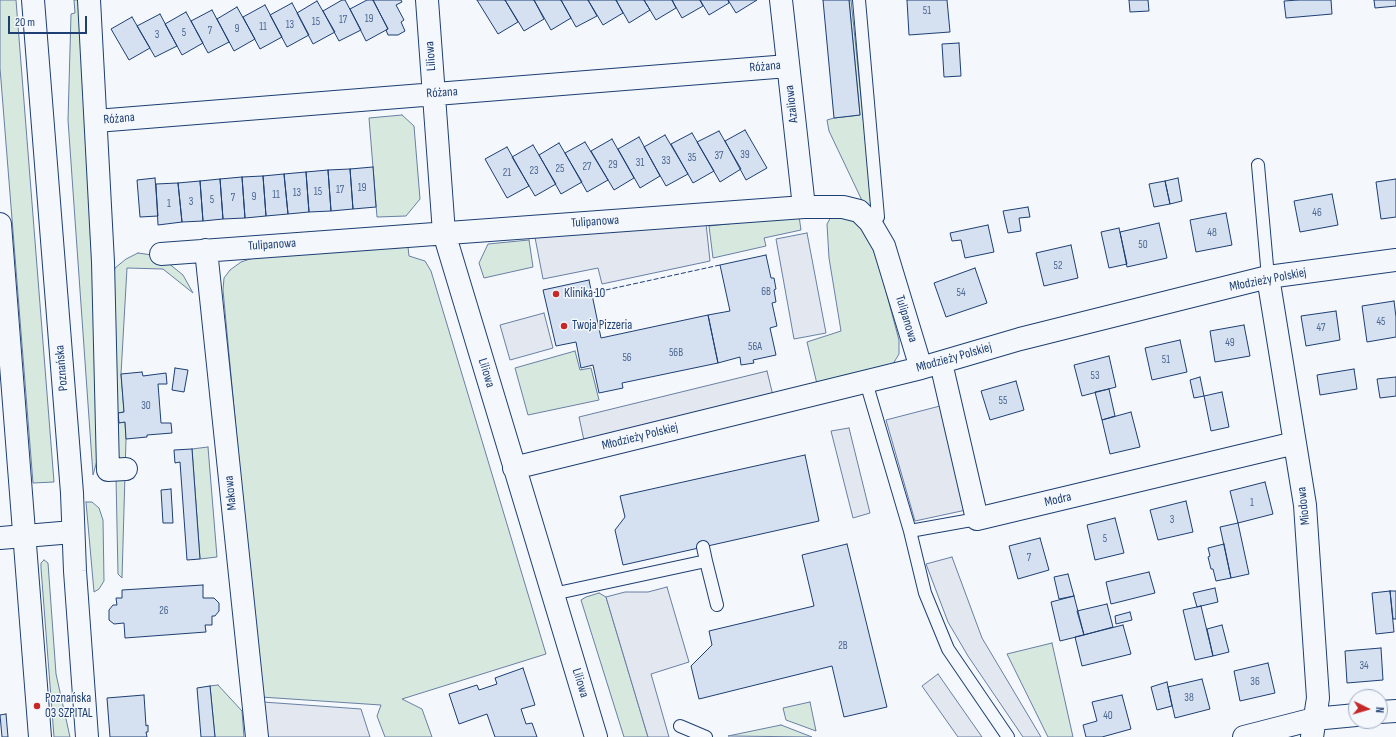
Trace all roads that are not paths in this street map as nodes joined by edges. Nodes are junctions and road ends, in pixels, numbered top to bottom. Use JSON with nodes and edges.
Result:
{"nodes":[{"id":1,"x":33,"y":0,"type":"edge"},
{"id":2,"x":89,"y":0,"type":"edge"},
{"id":3,"x":427,"y":0,"type":"edge"},
{"id":4,"x":781,"y":0,"type":"edge"},
{"id":5,"x":859,"y":0,"type":"edge"},
{"id":6,"x":788,"y":66,"type":"junction"},
{"id":7,"x":434,"y":94,"type":"junction"},
{"id":8,"x":96,"y":120,"type":"junction"},
{"id":9,"x":1258,"y":165,"type":"dead end"},
{"id":10,"x":804,"y":207,"type":"junction"},
{"id":11,"x":870,"y":222,"type":"junction"},
{"id":12,"x":0,"y":224,"type":"edge"},
{"id":13,"x":444,"y":233,"type":"junction"},
{"id":14,"x":206,"y":250,"type":"junction"},
{"id":15,"x":161,"y":254,"type":"dead end"},
{"id":16,"x":1396,"y":260,"type":"edge"},
{"id":17,"x":1268,"y":277,"type":"junction"},
{"id":18,"x":931,"y":366,"type":"junction"},
{"id":19,"x":866,"y":382,"type":"junction"},
{"id":20,"x":1295,"y":443,"type":"junction"},
{"id":21,"x":514,"y":468,"type":"junction"},
{"id":22,"x":126,"y":469,"type":"dead end"},
{"id":23,"x":977,"y":519,"type":"junction"},
{"id":24,"x":910,"y":531,"type":"junction"},
{"id":25,"x":73,"y":532,"type":"junction"},
{"id":26,"x":25,"y":536,"type":"junction"},
{"id":27,"x":0,"y":538,"type":"edge"},
{"id":28,"x":703,"y":547,"type":"dead end"},
{"id":29,"x":706,"y":561,"type":"junction"},
{"id":30,"x":553,"y":594,"type":"junction"},
{"id":31,"x":717,"y":606,"type":"dead end"},
{"id":32,"x":1348,"y":717,"type":"edge"},
{"id":33,"x":680,"y":726,"type":"dead end"},
{"id":34,"x":1313,"y":728,"type":"edge"},
{"id":35,"x":40,"y":737,"type":"edge"},
{"id":36,"x":87,"y":737,"type":"edge"},
{"id":37,"x":257,"y":737,"type":"edge"},
{"id":38,"x":596,"y":737,"type":"edge"},
{"id":39,"x":706,"y":737,"type":"edge"},
{"id":40,"x":1008,"y":737,"type":"edge"},
{"id":41,"x":1244,"y":737,"type":"edge"}],
"edges":[{"from":1,"to":25,"type":"street","name":"Poznańska"},
{"from":2,"to":8,"type":"street"},
{"from":3,"to":7,"type":"street","name":"Liliowa"},
{"from":4,"to":6,"type":"street","name":"Azaliowa"},
{"from":5,"to":11,"type":"lane"},
{"from":6,"to":7,"type":"street","name":"Różana"},
{"from":6,"to":10,"type":"street","name":"Azaliowa"},
{"from":7,"to":8,"type":"street","name":"Różana"},
{"from":7,"to":13,"type":"street","name":"Liliowa"},
{"from":8,"to":22,"type":"street"},
{"from":9,"to":17,"type":"lane"},
{"from":10,"to":11,"type":"street","name":"Tulipanowa"},
{"from":10,"to":13,"type":"street","name":"Tulipanowa"},
{"from":11,"to":18,"type":"street","name":"Tulipanowa"},
{"from":12,"to":26,"type":"street"},
{"from":13,"to":14,"type":"street","name":"Tulipanowa"},
{"from":13,"to":21,"type":"street","name":"Liliowa"},
{"from":14,"to":15,"type":"street","name":"Tulipanowa"},
{"from":14,"to":37,"type":"street","name":"Makowa"},
{"from":16,"to":17,"type":"street","name":"Młodzieży Polskiej"},
{"from":17,"to":18,"type":"street","name":"Młodzieży Polskiej"},
{"from":17,"to":20,"type":"street","name":"Miodowa"},
{"from":18,"to":19,"type":"street","name":"Młodzieży Polskiej"},
{"from":18,"to":23,"type":"street"},
{"from":19,"to":21,"type":"street","name":"Młodzieży Polskiej"},
{"from":19,"to":24,"type":"lane"},
{"from":20,"to":23,"type":"street","name":"Modra"},
{"from":20,"to":34,"type":"street","name":"Miodowa"},
{"from":21,"to":30,"type":"street","name":"Liliowa"},
{"from":23,"to":24,"type":"lane"},
{"from":24,"to":40,"type":"lane"},
{"from":25,"to":26,"type":"street"},
{"from":25,"to":36,"type":"street","name":"Poznańska"},
{"from":26,"to":27,"type":"street"},
{"from":26,"to":35,"type":"street"},
{"from":28,"to":29,"type":"lane"},
{"from":29,"to":30,"type":"lane"},
{"from":29,"to":31,"type":"lane"},
{"from":30,"to":38,"type":"street","name":"Liliowa"},
{"from":32,"to":34,"type":"street"},
{"from":33,"to":39,"type":"lane"},
{"from":34,"to":41,"type":"street"}]}
